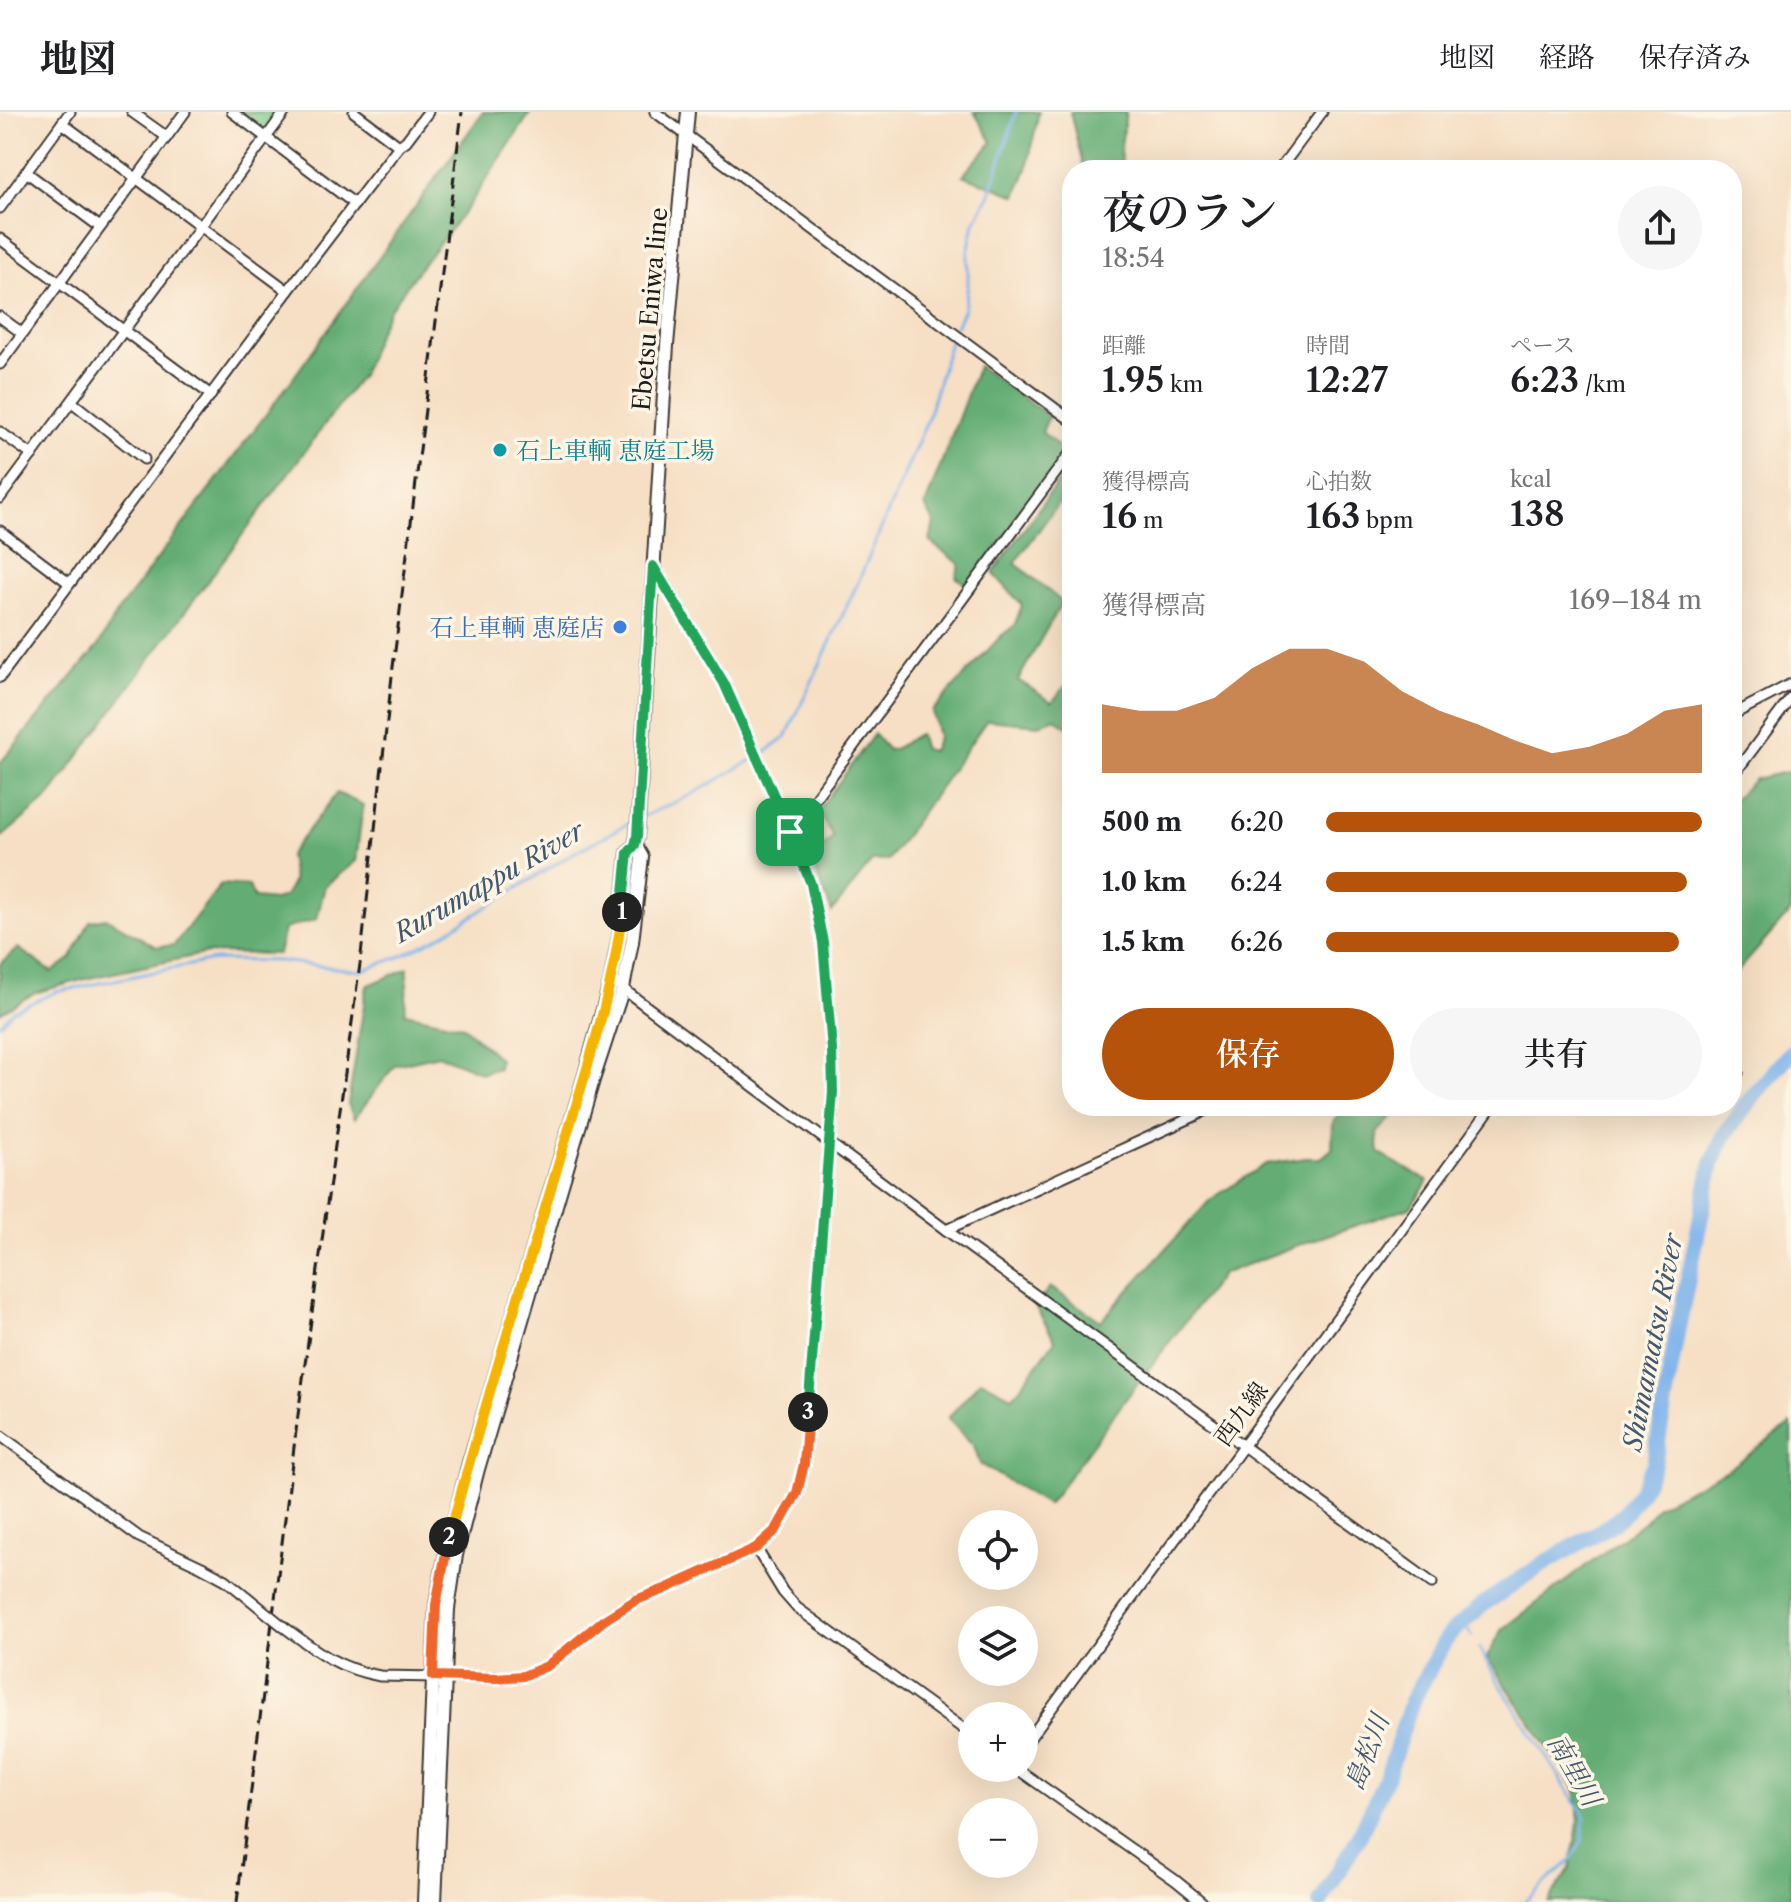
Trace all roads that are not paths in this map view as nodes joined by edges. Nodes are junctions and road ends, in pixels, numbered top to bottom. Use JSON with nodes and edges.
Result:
{"nodes":[{"id":1,"x":70,"y":112,"type":"edge"},
{"id":2,"x":132,"y":112,"type":"edge"},
{"id":3,"x":185,"y":112,"type":"edge"},
{"id":4,"x":232,"y":112,"type":"edge"},
{"id":5,"x":285,"y":112,"type":"edge"},
{"id":6,"x":354,"y":112,"type":"edge"},
{"id":7,"x":428,"y":112,"type":"edge"},
{"id":8,"x":655,"y":112,"type":"edge"},
{"id":9,"x":688,"y":112,"type":"edge"},
{"id":10,"x":1322,"y":112,"type":"edge"},
{"id":11,"x":62,"y":123,"type":"junction"},
{"id":12,"x":687,"y":135,"type":"junction"},
{"id":13,"x":167,"y":137,"type":"junction"},
{"id":14,"x":267,"y":138,"type":"junction"},
{"id":15,"x":399,"y":146,"type":"junction"},
{"id":16,"x":1286,"y":160,"type":"edge"},
{"id":17,"x":26,"y":172,"type":"junction"},
{"id":18,"x":137,"y":177,"type":"junction"},
{"id":19,"x":355,"y":204,"type":"junction"},
{"id":20,"x":0,"y":208,"type":"edge"},
{"id":21,"x":201,"y":226,"type":"junction"},
{"id":22,"x":100,"y":227,"type":"junction"},
{"id":23,"x":0,"y":239,"type":"edge"},
{"id":24,"x":59,"y":283,"type":"junction"},
{"id":25,"x":288,"y":291,"type":"junction"},
{"id":26,"x":0,"y":317,"type":"edge"},
{"id":27,"x":124,"y":330,"type":"junction"},
{"id":28,"x":22,"y":333,"type":"junction"},
{"id":29,"x":0,"y":364,"type":"edge"},
{"id":30,"x":211,"y":395,"type":"junction"},
{"id":31,"x":72,"y":402,"type":"junction"},
{"id":32,"x":1062,"y":414,"type":"edge"},
{"id":33,"x":0,"y":432,"type":"edge"},
{"id":34,"x":32,"y":455,"type":"junction"},
{"id":35,"x":144,"y":459,"type":"dead end"},
{"id":36,"x":1062,"y":465,"type":"edge"},
{"id":37,"x":0,"y":498,"type":"edge"},
{"id":38,"x":0,"y":531,"type":"edge"},
{"id":39,"x":653,"y":566,"type":"junction"},
{"id":40,"x":69,"y":583,"type":"junction"},
{"id":41,"x":0,"y":677,"type":"edge"},
{"id":42,"x":1791,"y":684,"type":"edge"},
{"id":43,"x":1791,"y":698,"type":"edge"},
{"id":44,"x":1742,"y":710,"type":"edge"},
{"id":45,"x":1742,"y":764,"type":"edge"},
{"id":46,"x":790,"y":832,"type":"junction"},
{"id":47,"x":617,"y":984,"type":"junction"},
{"id":48,"x":1195,"y":1116,"type":"edge"},
{"id":49,"x":1485,"y":1116,"type":"edge"},
{"id":50,"x":829,"y":1142,"type":"junction"},
{"id":51,"x":946,"y":1230,"type":"junction"},
{"id":52,"x":0,"y":1435,"type":"edge"},
{"id":53,"x":1243,"y":1446,"type":"junction"},
{"id":54,"x":756,"y":1548,"type":"junction"},
{"id":55,"x":1432,"y":1583,"type":"dead end"},
{"id":56,"x":439,"y":1676,"type":"junction"},
{"id":57,"x":958,"y":1725,"type":"edge"},
{"id":58,"x":1038,"y":1727,"type":"edge"},
{"id":59,"x":1036,"y":1782,"type":"edge"},
{"id":60,"x":424,"y":1902,"type":"edge"},
{"id":61,"x":435,"y":1902,"type":"edge"},
{"id":62,"x":1202,"y":1902,"type":"edge"}],
"edges":[{"from":1,"to":11,"type":"street"},
{"from":2,"to":13,"type":"street"},
{"from":3,"to":13,"type":"street"},
{"from":4,"to":14,"type":"street"},
{"from":5,"to":14,"type":"street"},
{"from":6,"to":15,"type":"street"},
{"from":7,"to":15,"type":"street"},
{"from":8,"to":12,"type":"street"},
{"from":9,"to":12,"type":"main road","name":"Ebetsu Eniwa line"},
{"from":10,"to":16,"type":"street"},
{"from":11,"to":17,"type":"street"},
{"from":11,"to":18,"type":"street"},
{"from":12,"to":32,"type":"street"},
{"from":12,"to":39,"type":"main road","name":"Ebetsu Eniwa line"},
{"from":13,"to":18,"type":"street"},
{"from":14,"to":19,"type":"street"},
{"from":14,"to":21,"type":"street"},
{"from":15,"to":19,"type":"street"},
{"from":17,"to":20,"type":"street"},
{"from":17,"to":22,"type":"street"},
{"from":18,"to":21,"type":"street"},
{"from":18,"to":22,"type":"street"},
{"from":19,"to":25,"type":"street"},
{"from":21,"to":25,"type":"street"},
{"from":21,"to":27,"type":"street"},
{"from":22,"to":24,"type":"street"},
{"from":23,"to":24,"type":"street"},
{"from":24,"to":27,"type":"street"},
{"from":24,"to":28,"type":"street"},
{"from":25,"to":30,"type":"street"},
{"from":26,"to":28,"type":"street"},
{"from":27,"to":30,"type":"street"},
{"from":27,"to":31,"type":"street"},
{"from":28,"to":29,"type":"street"},
{"from":30,"to":40,"type":"street"},
{"from":31,"to":34,"type":"street"},
{"from":31,"to":35,"type":"street"},
{"from":33,"to":34,"type":"street"},
{"from":34,"to":37,"type":"street"},
{"from":36,"to":46,"type":"street"},
{"from":38,"to":40,"type":"street"},
{"from":39,"to":46,"type":"street"},
{"from":39,"to":47,"type":"main road","name":"Ebetsu Eniwa line"},
{"from":40,"to":41,"type":"street"},
{"from":42,"to":44,"type":"street"},
{"from":43,"to":45,"type":"street"},
{"from":46,"to":50,"type":"street"},
{"from":47,"to":50,"type":"street"},
{"from":47,"to":56,"type":"main road","name":"Ebetsu Eniwa line"},
{"from":48,"to":51,"type":"street"},
{"from":49,"to":53,"type":"street","name":"西九線"},
{"from":50,"to":51,"type":"street"},
{"from":50,"to":54,"type":"street"},
{"from":51,"to":53,"type":"street"},
{"from":52,"to":56,"type":"street","bridge":true},
{"from":53,"to":55,"type":"street"},
{"from":53,"to":58,"type":"street","name":"西九線"},
{"from":54,"to":56,"type":"street"},
{"from":54,"to":57,"type":"street"},
{"from":56,"to":60,"type":"main road","name":"Ebetsu Eniwa line"},
{"from":56,"to":61,"type":"main road","name":"Ebetsu Eniwa line"},
{"from":59,"to":62,"type":"street"}]}
